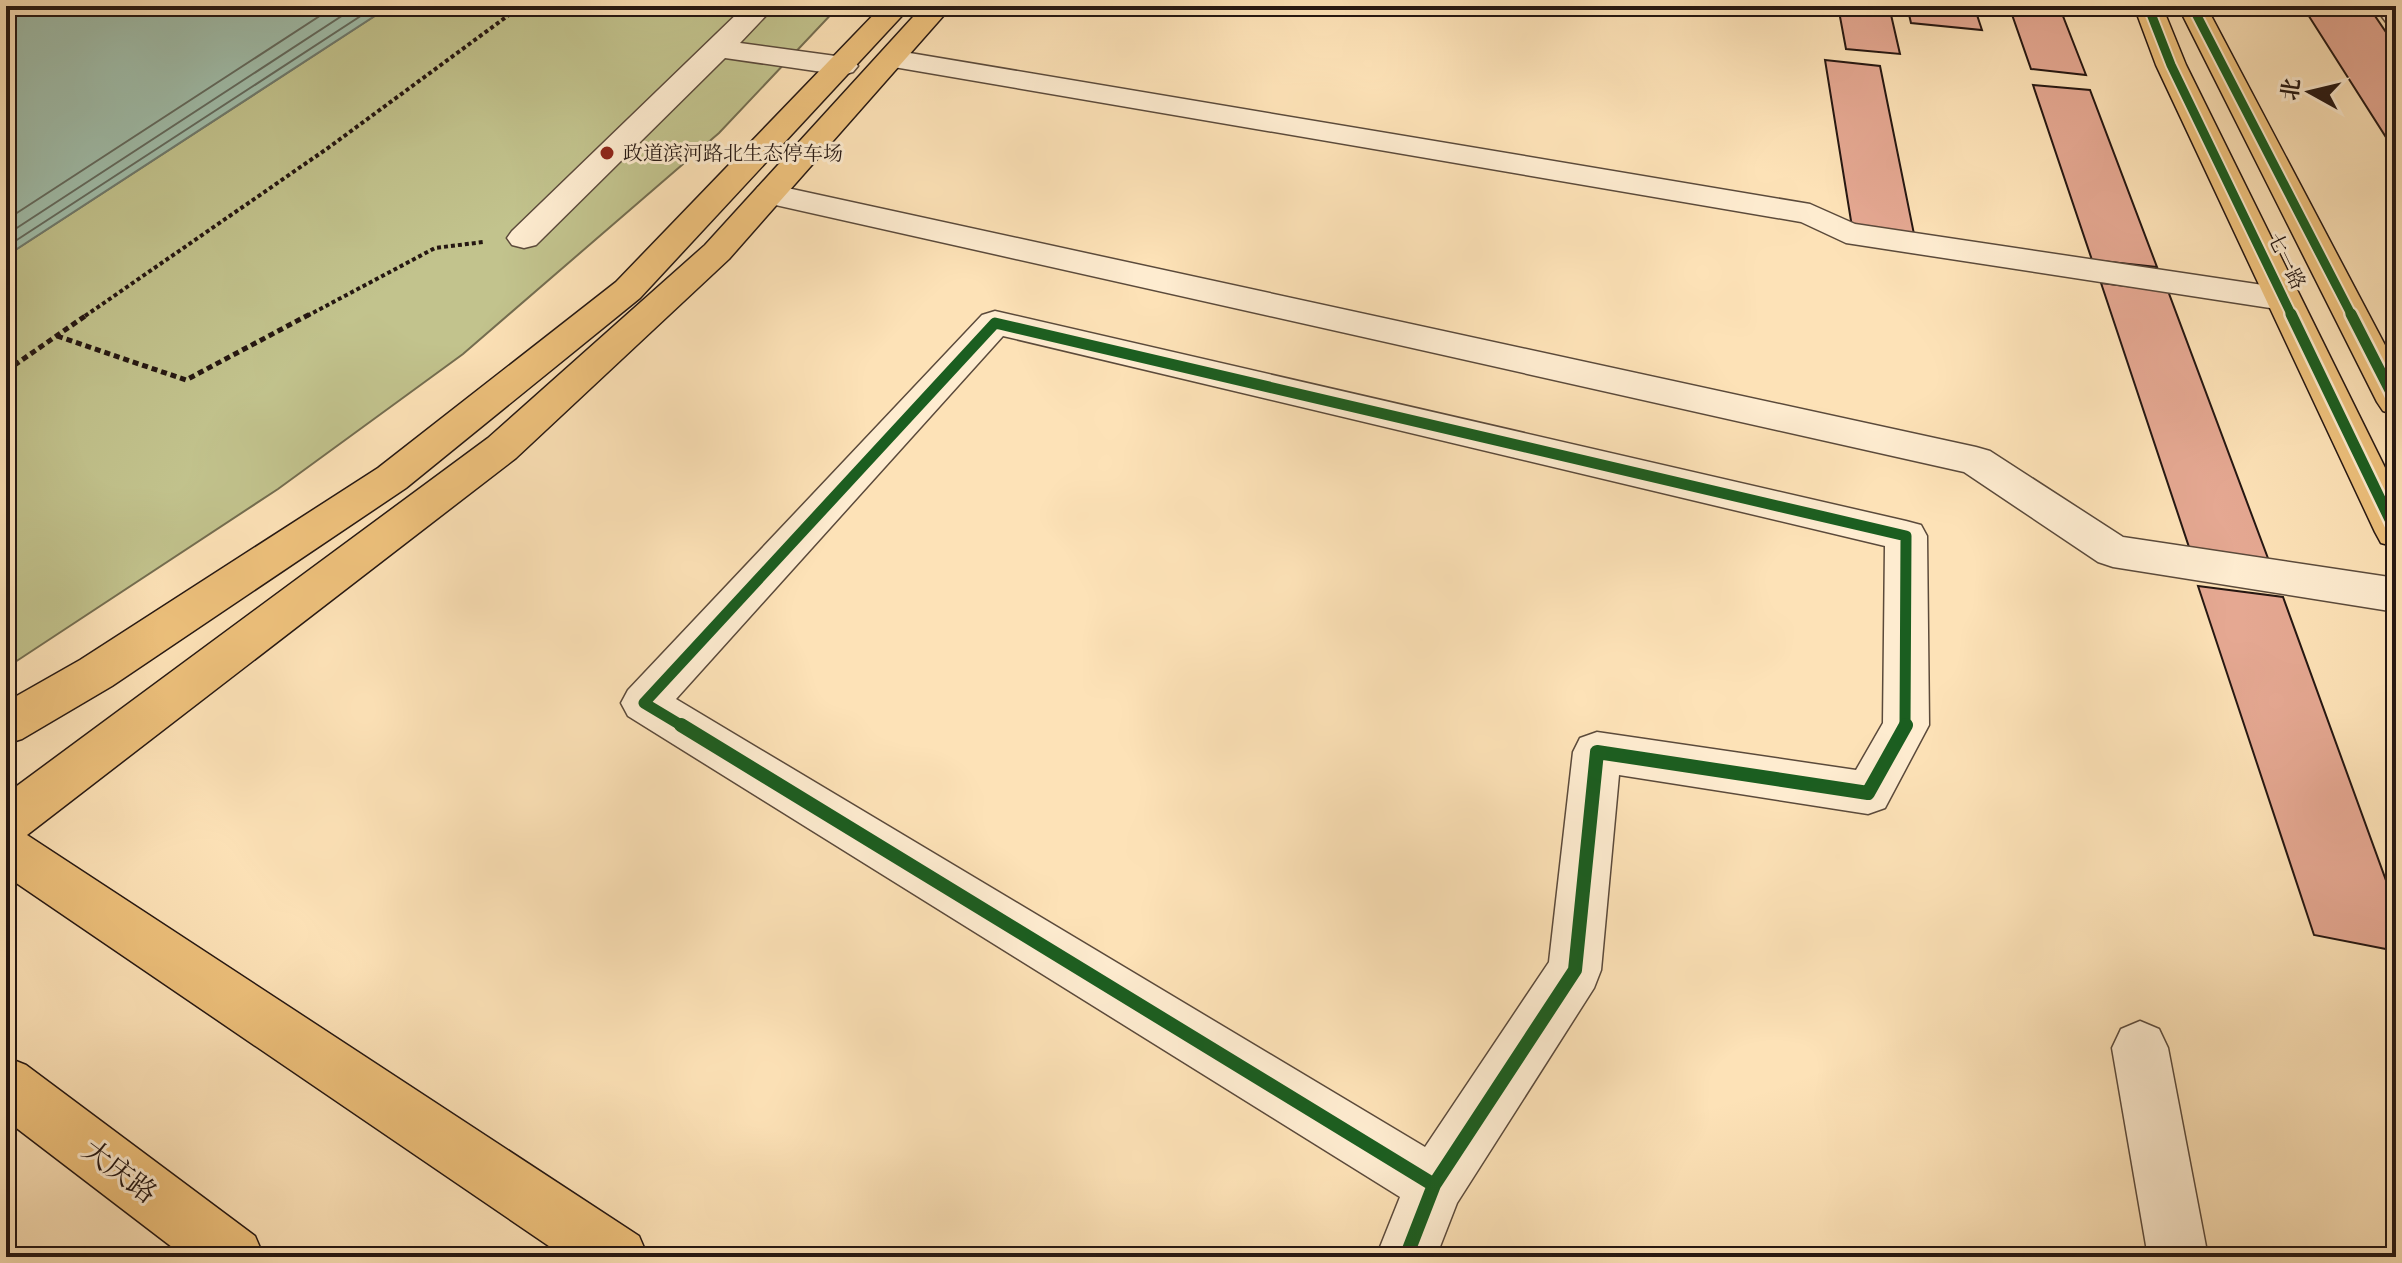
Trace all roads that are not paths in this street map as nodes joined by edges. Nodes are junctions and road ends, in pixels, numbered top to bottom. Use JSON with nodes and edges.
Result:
{"nodes":[{"id":1,"x":761,"y":6,"type":"edge"},
{"id":2,"x":897,"y":6,"type":"edge"},
{"id":3,"x":938,"y":6,"type":"edge"},
{"id":4,"x":2148,"y":6,"type":"edge"},
{"id":5,"x":2192,"y":6,"type":"edge"},
{"id":6,"x":2388,"y":6,"type":"edge"},
{"id":7,"x":2396,"y":16,"type":"edge"},
{"id":8,"x":718,"y":48,"type":"junction"},
{"id":9,"x":892,"y":59,"type":"junction"},
{"id":10,"x":843,"y":66,"type":"junction"},
{"id":11,"x":769,"y":194,"type":"junction"},
{"id":12,"x":524,"y":238,"type":"road end"},
{"id":13,"x":2283,"y":299,"type":"junction"},
{"id":14,"x":2396,"y":402,"type":"edge"},
{"id":15,"x":2396,"y":532,"type":"edge"},
{"id":16,"x":2396,"y":595,"type":"edge"},
{"id":17,"x":6,"y":725,"type":"edge"},
{"id":18,"x":6,"y":822,"type":"edge"},
{"id":19,"x":6,"y":848,"type":"edge"},
{"id":20,"x":2140,"y":1048,"type":"dead end"},
{"id":21,"x":6,"y":1085,"type":"edge"},
{"id":22,"x":1434,"y":1185,"type":"junction"},
{"id":23,"x":234,"y":1257,"type":"edge"},
{"id":24,"x":618,"y":1257,"type":"edge"},
{"id":25,"x":1406,"y":1257,"type":"edge"},
{"id":26,"x":2178,"y":1257,"type":"edge"}],
"edges":[{"from":1,"to":8,"type":"street"},
{"from":2,"to":10,"type":"main road"},
{"from":3,"to":9,"type":"main road"},
{"from":4,"to":13,"type":"main road","name":"七一路"},
{"from":5,"to":14,"type":"main road","name":"七一路"},
{"from":6,"to":7,"type":"street"},
{"from":8,"to":10,"type":"street"},
{"from":8,"to":12,"type":"street"},
{"from":9,"to":11,"type":"main road"},
{"from":9,"to":13,"type":"street"},
{"from":10,"to":17,"type":"main road"},
{"from":11,"to":16,"type":"street"},
{"from":11,"to":18,"type":"main road"},
{"from":13,"to":15,"type":"main road","name":"七一路"},
{"from":19,"to":24,"type":"main road"},
{"from":20,"to":26,"type":"street"},
{"from":21,"to":23,"type":"main road","name":"大庆路"},
{"from":22,"to":22,"type":"street"},
{"from":22,"to":25,"type":"street"}]}
